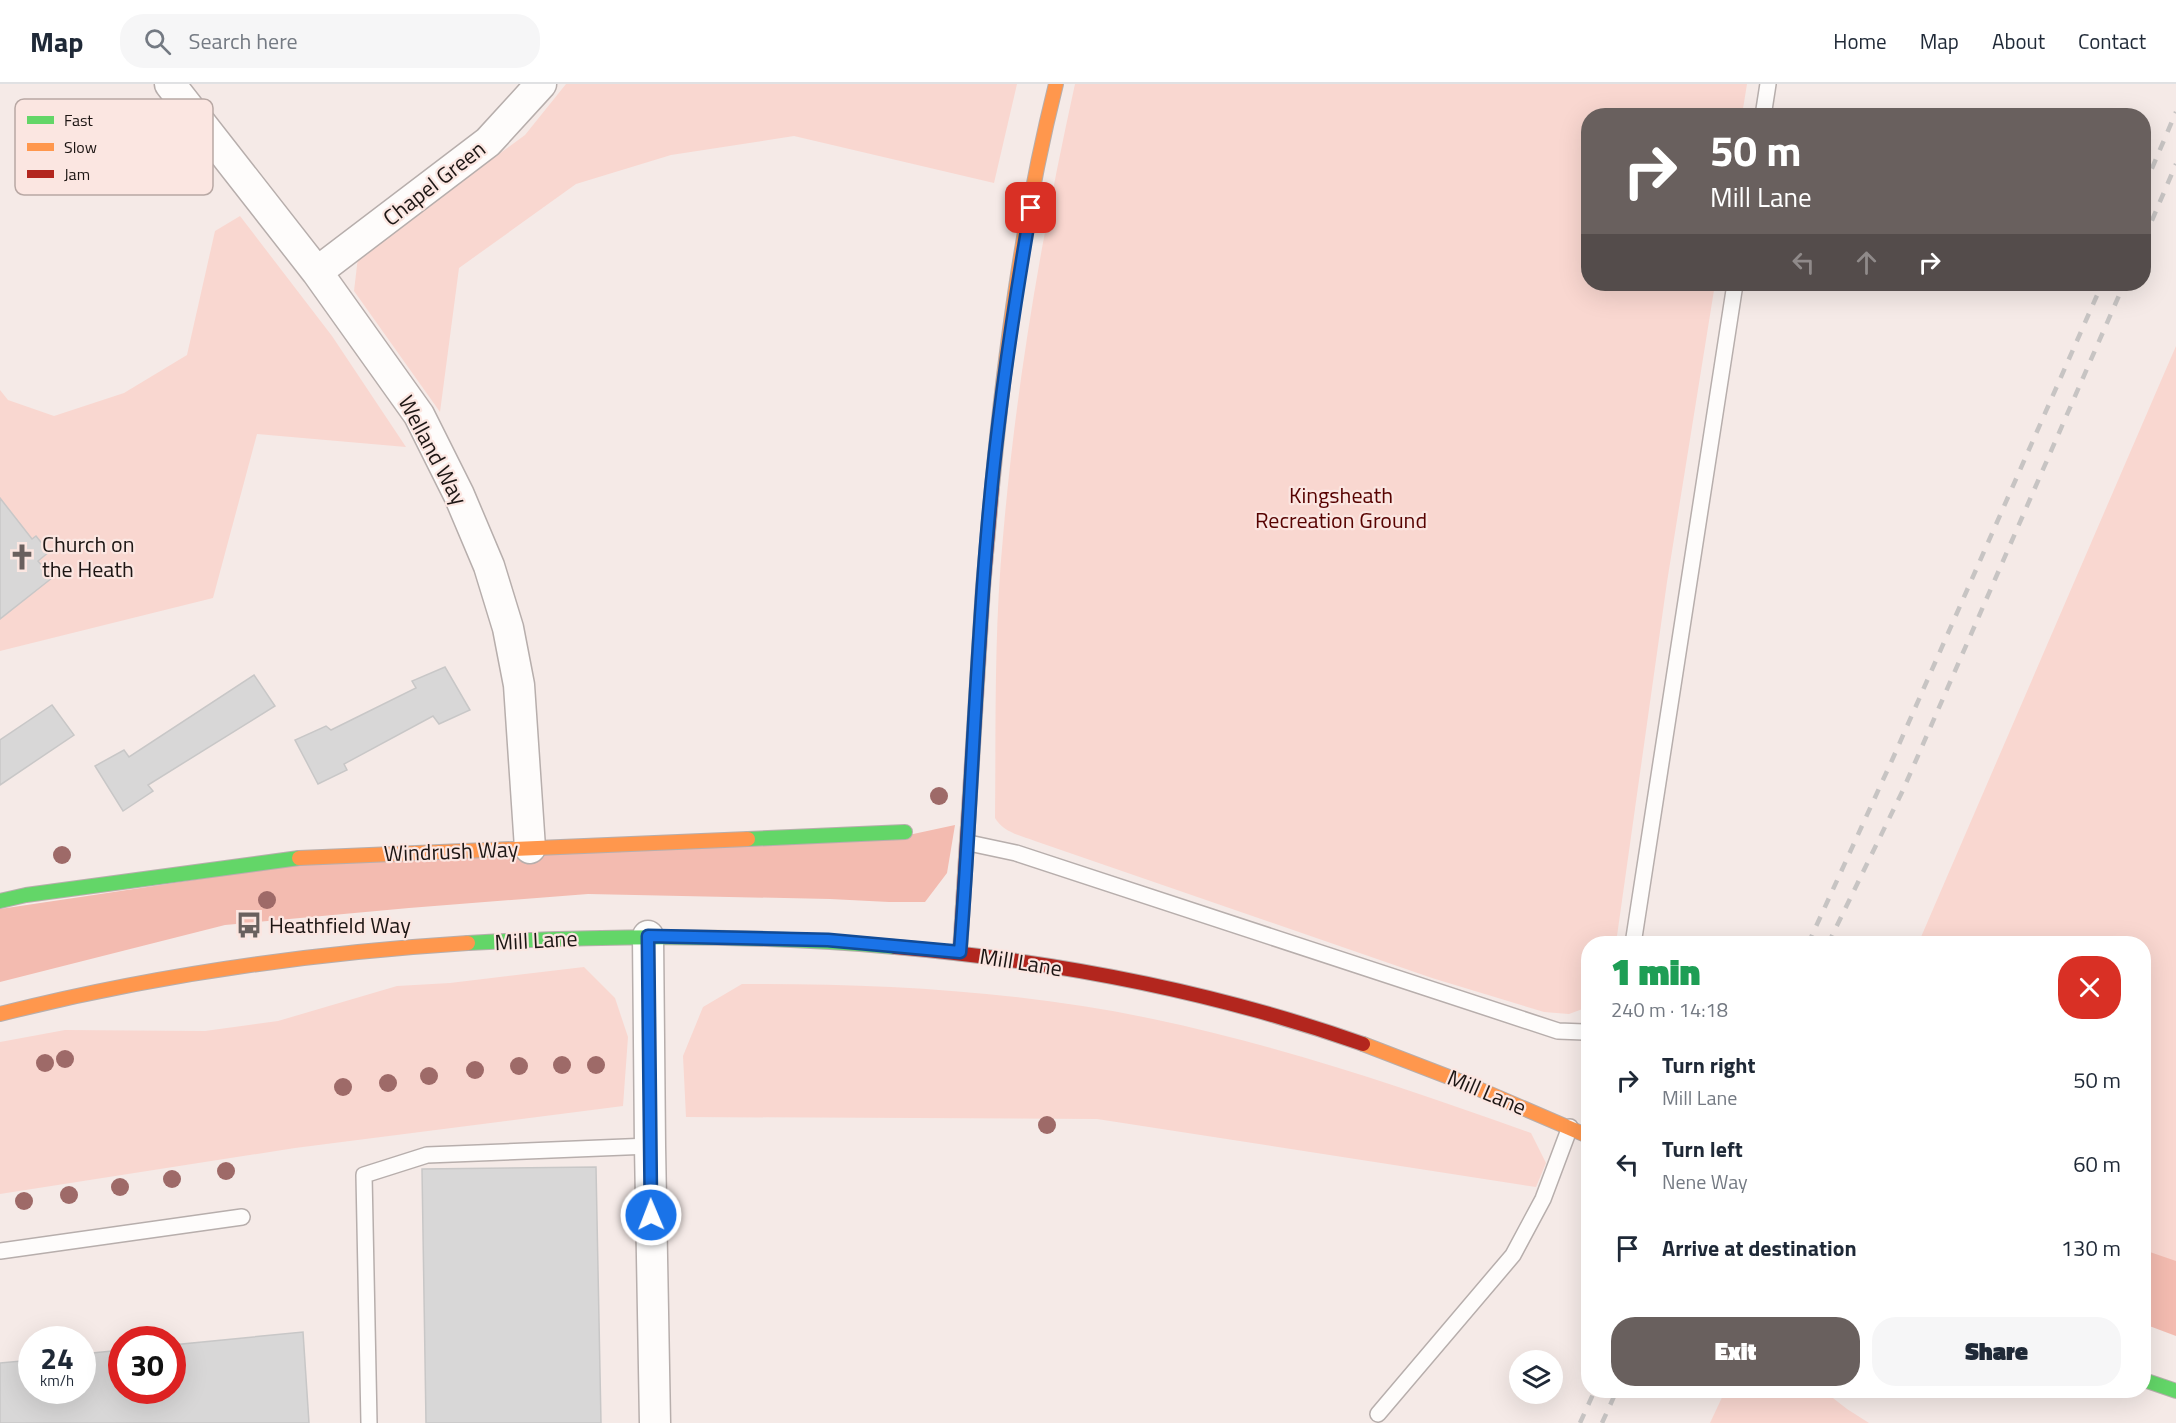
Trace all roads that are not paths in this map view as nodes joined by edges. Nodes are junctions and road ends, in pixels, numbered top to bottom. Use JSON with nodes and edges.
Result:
{"nodes":[{"id":1,"x":170,"y":84,"type":"edge"},
{"id":2,"x":541,"y":84,"type":"edge"},
{"id":3,"x":1056,"y":84,"type":"edge"},
{"id":4,"x":1768,"y":84,"type":"edge"},
{"id":5,"x":182,"y":99,"type":"edge"},
{"id":6,"x":1764,"y":108,"type":"edge"},
{"id":7,"x":213,"y":139,"type":"edge"},
{"id":8,"x":318,"y":272,"type":"junction"},
{"id":9,"x":1734,"y":291,"type":"edge"},
{"id":10,"x":905,"y":832,"type":"dead end"},
{"id":11,"x":969,"y":843,"type":"junction"},
{"id":12,"x":530,"y":848,"type":"junction"},
{"id":13,"x":0,"y":900,"type":"edge"},
{"id":14,"x":648,"y":936,"type":"junction"},
{"id":15,"x":1634,"y":936,"type":"edge"},
{"id":16,"x":960,"y":952,"type":"junction"},
{"id":17,"x":0,"y":1014,"type":"edge"},
{"id":18,"x":1581,"y":1032,"type":"edge"},
{"id":19,"x":1570,"y":1127,"type":"junction"},
{"id":20,"x":1581,"y":1132,"type":"edge"},
{"id":21,"x":650,"y":1146,"type":"junction"},
{"id":22,"x":242,"y":1217,"type":"dead end"},
{"id":23,"x":0,"y":1251,"type":"edge"},
{"id":24,"x":2151,"y":1382,"type":"edge"},
{"id":25,"x":2176,"y":1391,"type":"edge"},
{"id":26,"x":1378,"y":1414,"type":"dead end"},
{"id":27,"x":369,"y":1423,"type":"edge"},
{"id":28,"x":655,"y":1423,"type":"edge"}],
"edges":[{"from":1,"to":5,"type":"street","name":"Welland Way"},
{"from":2,"to":8,"type":"street","name":"Chapel Green"},
{"from":3,"to":11,"type":"street"},
{"from":4,"to":6,"type":"lane"},
{"from":7,"to":8,"type":"street","name":"Welland Way"},
{"from":8,"to":12,"type":"street","name":"Welland Way"},
{"from":9,"to":15,"type":"lane"},
{"from":10,"to":12,"type":"street","name":"Windrush Way"},
{"from":11,"to":16,"type":"street"},
{"from":11,"to":18,"type":"lane"},
{"from":12,"to":13,"type":"street","name":"Windrush Way"},
{"from":14,"to":16,"type":"street","name":"Mill Lane"},
{"from":14,"to":17,"type":"street","name":"Mill Lane"},
{"from":14,"to":21,"type":"street"},
{"from":16,"to":19,"type":"street","name":"Mill Lane"},
{"from":19,"to":20,"type":"street","name":"Mill Lane"},
{"from":19,"to":26,"type":"lane"},
{"from":21,"to":27,"type":"lane"},
{"from":21,"to":28,"type":"street"},
{"from":22,"to":23,"type":"lane"},
{"from":24,"to":25,"type":"street"}]}
